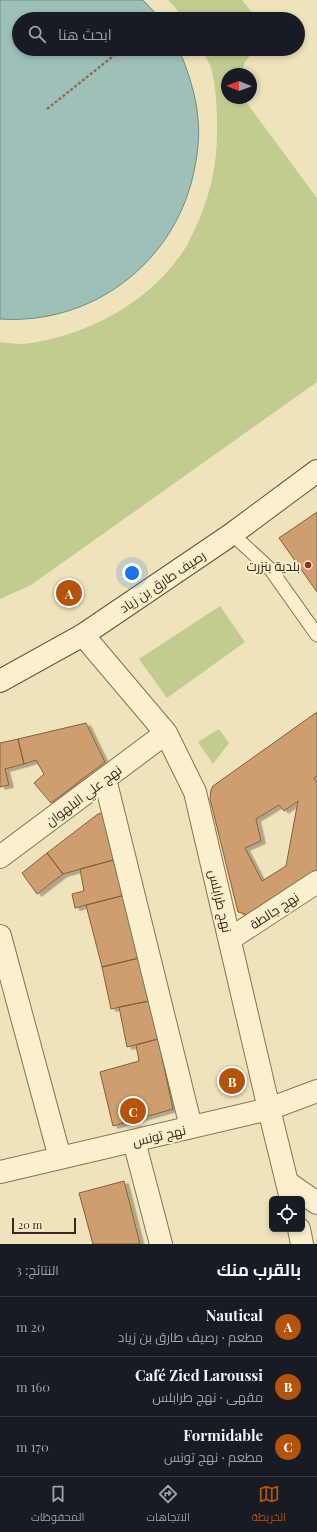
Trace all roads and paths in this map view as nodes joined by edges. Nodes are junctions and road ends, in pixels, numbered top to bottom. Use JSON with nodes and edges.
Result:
{"nodes":[{"id":1,"x":113,"y":56,"type":"edge"},
{"id":2,"x":46,"y":109,"type":"dead end"},
{"id":3,"x":317,"y":471,"type":"edge"},
{"id":4,"x":232,"y":534,"type":"junction"},
{"id":5,"x":83,"y":635,"type":"junction"},
{"id":6,"x":317,"y":635,"type":"edge"},
{"id":7,"x":0,"y":681,"type":"edge"},
{"id":8,"x":166,"y":733,"type":"junction"},
{"id":9,"x":105,"y":779,"type":"junction"},
{"id":10,"x":0,"y":857,"type":"edge"},
{"id":11,"x":317,"y":882,"type":"edge"},
{"id":12,"x":0,"y":936,"type":"edge"},
{"id":13,"x":230,"y":939,"type":"junction"},
{"id":14,"x":317,"y":1091,"type":"edge"},
{"id":15,"x":269,"y":1109,"type":"junction"},
{"id":16,"x":191,"y":1127,"type":"junction"},
{"id":17,"x":134,"y":1141,"type":"junction"},
{"id":18,"x":60,"y":1158,"type":"junction"},
{"id":19,"x":0,"y":1172,"type":"edge"},
{"id":20,"x":290,"y":1191,"type":"edge"},
{"id":21,"x":317,"y":1202,"type":"edge"},
{"id":22,"x":300,"y":1232,"type":"edge"},
{"id":23,"x":161,"y":1244,"type":"edge"},
{"id":24,"x":302,"y":1244,"type":"edge"}],
"edges":[{"from":1,"to":2,"type":"path"},
{"from":3,"to":4,"type":"street","name":"رصيف طارق بن زياد"},
{"from":4,"to":5,"type":"street","name":"رصيف طارق بن زياد"},
{"from":4,"to":6,"type":"lane"},
{"from":5,"to":7,"type":"street","name":"رصيف طارق بن زياد"},
{"from":5,"to":8,"type":"street","name":"نهج طرابلس"},
{"from":8,"to":9,"type":"street","name":"نهج علي البلهوان"},
{"from":8,"to":13,"type":"street","name":"نهج طرابلس"},
{"from":9,"to":10,"type":"street","name":"نهج علي البلهوان"},
{"from":9,"to":16,"type":"street"},
{"from":11,"to":13,"type":"street","name":"نهج جالطة"},
{"from":12,"to":18,"type":"street"},
{"from":13,"to":15,"type":"street","name":"نهج طرابلس"},
{"from":14,"to":15,"type":"street","name":"نهج تونس"},
{"from":15,"to":16,"type":"street","name":"نهج تونس"},
{"from":15,"to":20,"type":"street","name":"نهج طرابلس"},
{"from":16,"to":17,"type":"street","name":"نهج تونس"},
{"from":17,"to":18,"type":"street","name":"نهج تونس"},
{"from":17,"to":23,"type":"street"},
{"from":18,"to":19,"type":"street","name":"نهج تونس"},
{"from":20,"to":21,"type":"street"},
{"from":22,"to":24,"type":"street"}]}
